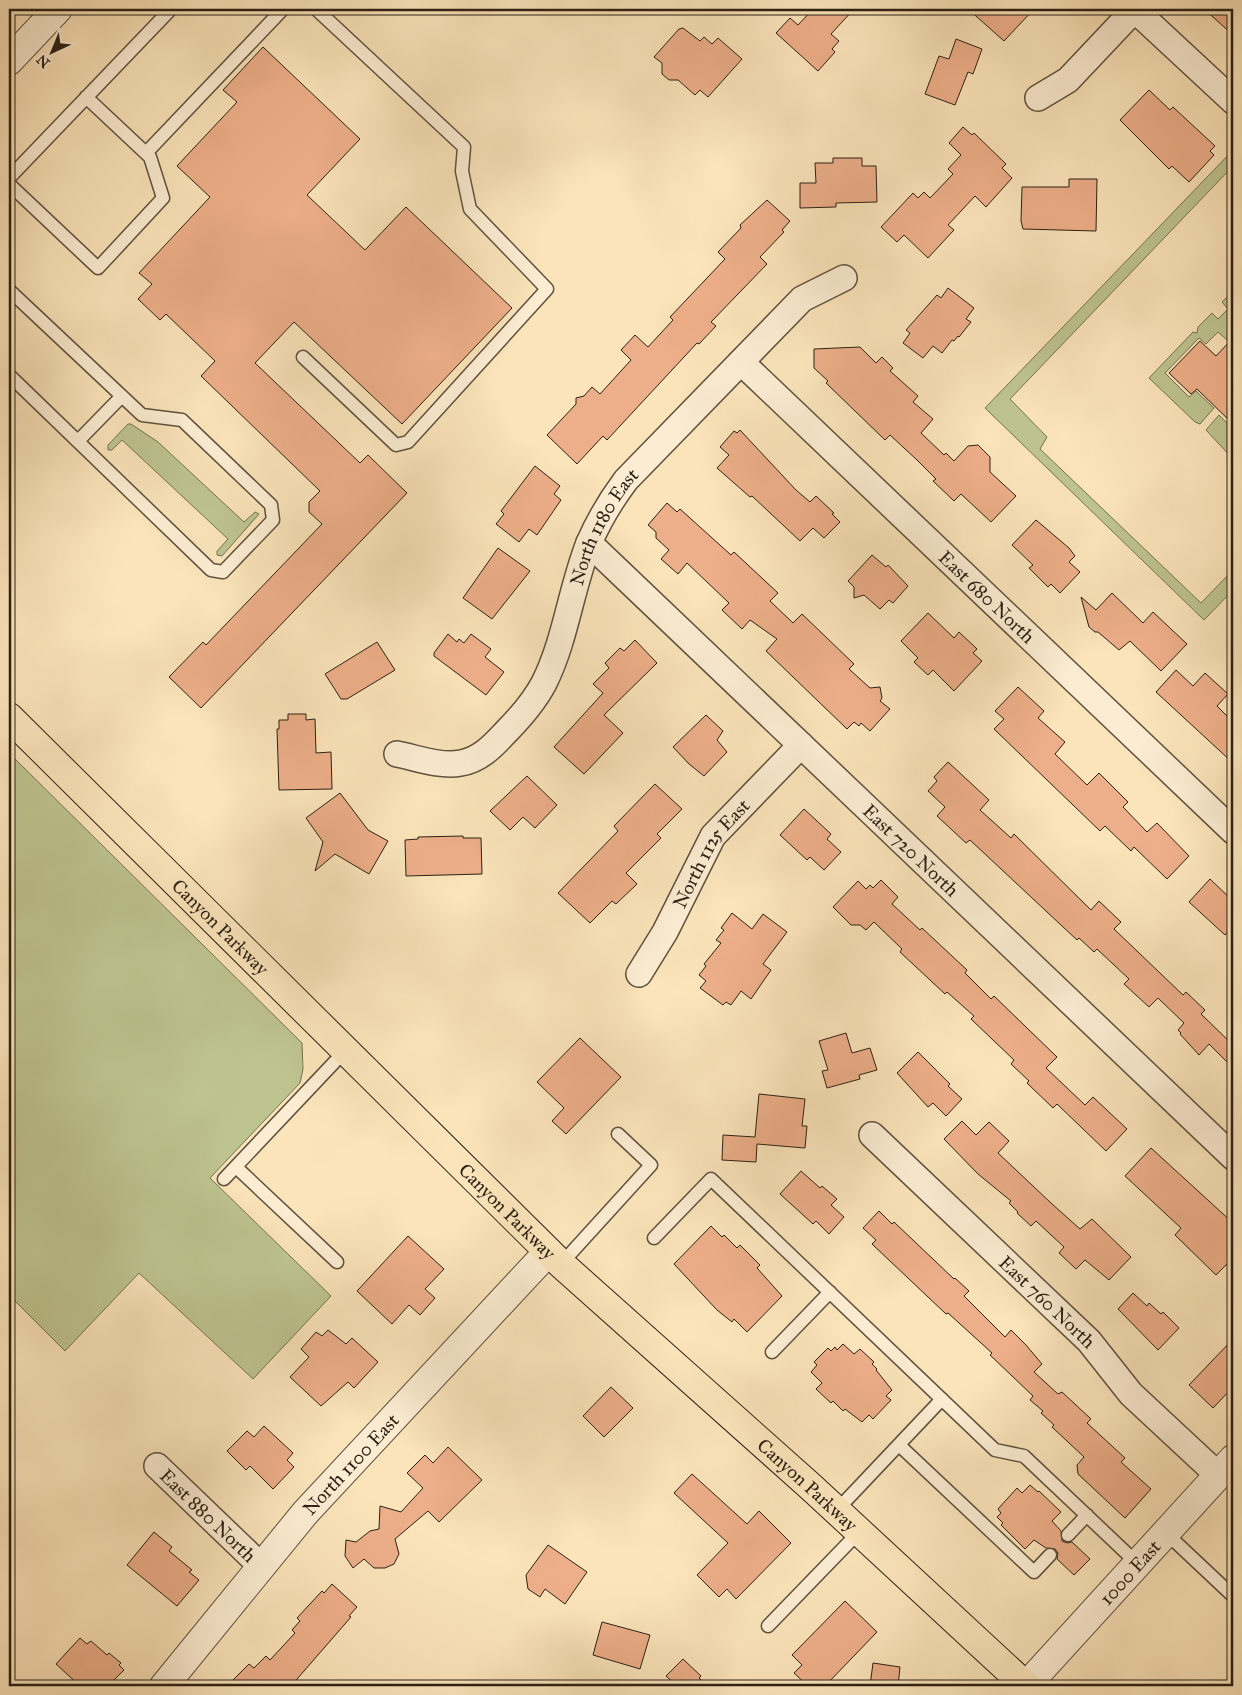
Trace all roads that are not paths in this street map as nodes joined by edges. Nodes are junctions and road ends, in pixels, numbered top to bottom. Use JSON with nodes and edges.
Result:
{"nodes":[{"id":1,"x":58,"y":9,"type":"edge"},
{"id":2,"x":171,"y":9,"type":"edge"},
{"id":3,"x":283,"y":9,"type":"edge"},
{"id":4,"x":316,"y":9,"type":"edge"},
{"id":5,"x":1135,"y":9,"type":"edge"},
{"id":6,"x":9,"y":61,"type":"edge"},
{"id":7,"x":86,"y":97,"type":"junction"},
{"id":8,"x":1038,"y":98,"type":"dead end"},
{"id":9,"x":1233,"y":101,"type":"edge"},
{"id":10,"x":146,"y":153,"type":"junction"},
{"id":11,"x":9,"y":178,"type":"edge"},
{"id":12,"x":9,"y":184,"type":"edge"},
{"id":13,"x":844,"y":278,"type":"dead end"},
{"id":14,"x":9,"y":290,"type":"edge"},
{"id":15,"x":303,"y":357,"type":"dead end"},
{"id":16,"x":741,"y":362,"type":"junction"},
{"id":17,"x":9,"y":375,"type":"edge"},
{"id":18,"x":122,"y":396,"type":"junction"},
{"id":19,"x":78,"y":442,"type":"junction"},
{"id":20,"x":589,"y":543,"type":"junction"},
{"id":21,"x":9,"y":717,"type":"edge"},
{"id":22,"x":801,"y":745,"type":"junction"},
{"id":23,"x":397,"y":754,"type":"dead end"},
{"id":24,"x":1233,"y":831,"type":"edge"},
{"id":25,"x":639,"y":974,"type":"dead end"},
{"id":26,"x":345,"y":1051,"type":"junction"},
{"id":27,"x":618,"y":1134,"type":"dead end"},
{"id":28,"x":872,"y":1136,"type":"dead end"},
{"id":29,"x":1233,"y":1157,"type":"edge"},
{"id":30,"x":236,"y":1167,"type":"junction"},
{"id":31,"x":224,"y":1179,"type":"dead end"},
{"id":32,"x":654,"y":1238,"type":"dead end"},
{"id":33,"x":555,"y":1258,"type":"junction"},
{"id":34,"x":337,"y":1262,"type":"dead end"},
{"id":35,"x":830,"y":1292,"type":"junction"},
{"id":36,"x":772,"y":1352,"type":"dead end"},
{"id":37,"x":942,"y":1398,"type":"junction"},
{"id":38,"x":899,"y":1445,"type":"junction"},
{"id":39,"x":157,"y":1466,"type":"dead end"},
{"id":40,"x":1226,"y":1467,"type":"edge"},
{"id":41,"x":837,"y":1510,"type":"junction"},
{"id":42,"x":1087,"y":1515,"type":"junction"},
{"id":43,"x":860,"y":1532,"type":"junction"},
{"id":44,"x":1166,"y":1533,"type":"junction"},
{"id":45,"x":1068,"y":1535,"type":"dead end"},
{"id":46,"x":1050,"y":1555,"type":"dead end"},
{"id":47,"x":1138,"y":1564,"type":"junction"},
{"id":48,"x":261,"y":1566,"type":"junction"},
{"id":49,"x":1233,"y":1596,"type":"edge"},
{"id":50,"x":768,"y":1626,"type":"dead end"},
{"id":51,"x":164,"y":1686,"type":"edge"},
{"id":52,"x":1026,"y":1686,"type":"edge"}],
"edges":[{"from":1,"to":6,"type":"street"},
{"from":2,"to":7,"type":"lane"},
{"from":3,"to":10,"type":"lane"},
{"from":4,"to":15,"type":"lane"},
{"from":5,"to":8,"type":"street"},
{"from":5,"to":9,"type":"street"},
{"from":7,"to":10,"type":"lane"},
{"from":7,"to":11,"type":"lane"},
{"from":10,"to":12,"type":"lane"},
{"from":13,"to":16,"type":"street","name":"North 1180 East"},
{"from":14,"to":18,"type":"lane"},
{"from":16,"to":20,"type":"street","name":"North 1180 East"},
{"from":16,"to":24,"type":"street","name":"East 680 North"},
{"from":17,"to":19,"type":"lane"},
{"from":18,"to":19,"type":"lane"},
{"from":18,"to":19,"type":"lane"},
{"from":20,"to":22,"type":"street","name":"East 720 North"},
{"from":20,"to":23,"type":"street","name":"North 1180 East"},
{"from":21,"to":26,"type":"highway","name":"Canyon Parkway"},
{"from":22,"to":25,"type":"street","name":"North 1125 East"},
{"from":22,"to":29,"type":"street","name":"East 720 North"},
{"from":26,"to":30,"type":"lane"},
{"from":26,"to":33,"type":"highway","name":"Canyon Parkway"},
{"from":27,"to":33,"type":"lane"},
{"from":28,"to":40,"type":"street","name":"East 760 North"},
{"from":30,"to":31,"type":"lane"},
{"from":30,"to":34,"type":"lane"},
{"from":32,"to":35,"type":"lane"},
{"from":33,"to":41,"type":"highway","name":"Canyon Parkway"},
{"from":33,"to":48,"type":"street","name":"North 1100 East"},
{"from":35,"to":36,"type":"lane"},
{"from":35,"to":37,"type":"lane"},
{"from":37,"to":38,"type":"lane"},
{"from":37,"to":42,"type":"lane"},
{"from":38,"to":41,"type":"lane"},
{"from":38,"to":46,"type":"lane"},
{"from":39,"to":48,"type":"street","name":"East 880 North"},
{"from":40,"to":44,"type":"street","name":"1000 East"},
{"from":41,"to":43,"type":"highway","name":"Canyon Parkway"},
{"from":42,"to":45,"type":"lane"},
{"from":42,"to":47,"type":"lane"},
{"from":43,"to":50,"type":"lane"},
{"from":43,"to":52,"type":"highway","name":"Canyon Parkway"},
{"from":44,"to":47,"type":"street","name":"1000 East"},
{"from":44,"to":49,"type":"lane"},
{"from":47,"to":52,"type":"street","name":"1000 East"},
{"from":48,"to":51,"type":"street","name":"North 1100 East"}]}
